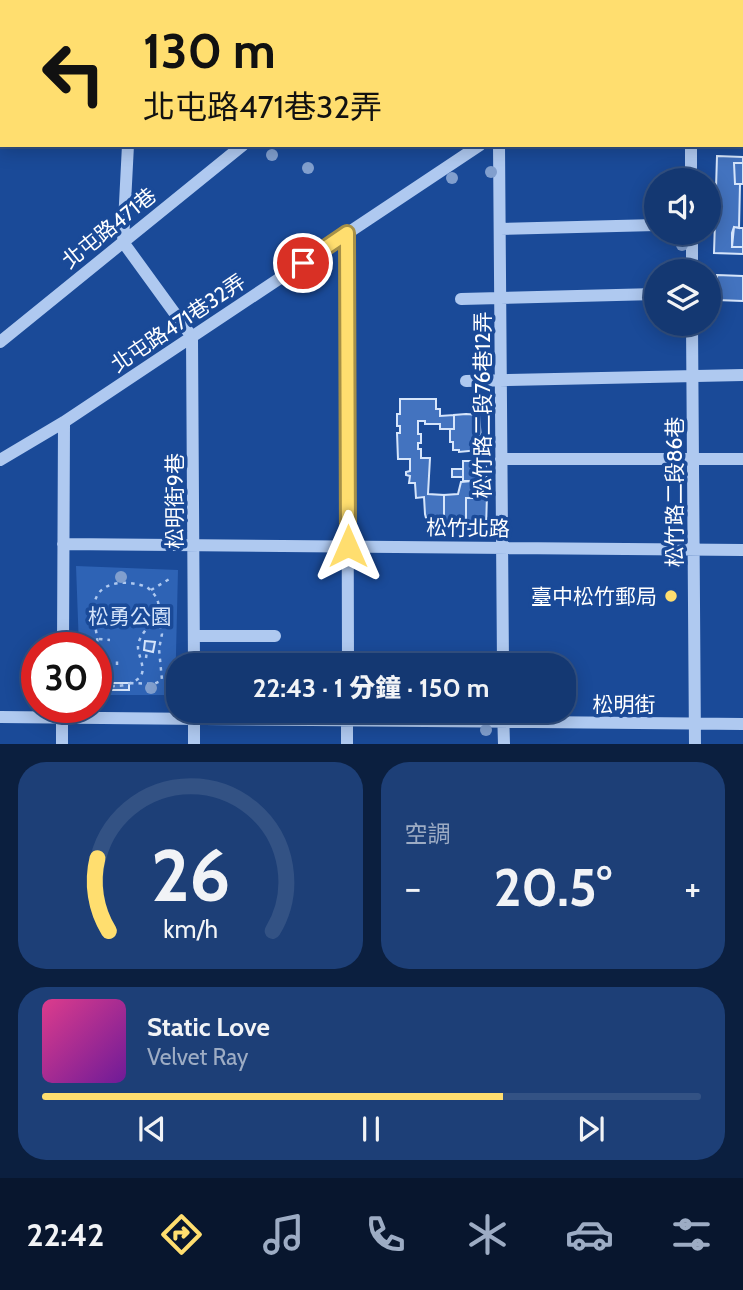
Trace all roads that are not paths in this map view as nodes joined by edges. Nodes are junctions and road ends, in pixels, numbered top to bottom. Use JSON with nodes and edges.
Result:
{"nodes":[{"id":1,"x":128,"y":147,"type":"edge"},
{"id":2,"x":241,"y":147,"type":"edge"},
{"id":3,"x":477,"y":147,"type":"edge"},
{"id":4,"x":499,"y":147,"type":"edge"},
{"id":5,"x":691,"y":147,"type":"edge"},
{"id":6,"x":691,"y":168,"type":"edge"},
{"id":7,"x":644,"y":225,"type":"edge"},
{"id":8,"x":500,"y":229,"type":"junction"},
{"id":9,"x":347,"y":233,"type":"junction"},
{"id":10,"x":123,"y":242,"type":"junction"},
{"id":11,"x":644,"y":294,"type":"edge"},
{"id":12,"x":500,"y":298,"type":"junction"},
{"id":13,"x":461,"y":299,"type":"dead end"},
{"id":14,"x":692,"y":336,"type":"edge"},
{"id":15,"x":192,"y":337,"type":"junction"},
{"id":16,"x":0,"y":342,"type":"edge"},
{"id":17,"x":743,"y":375,"type":"edge"},
{"id":18,"x":692,"y":376,"type":"junction"},
{"id":19,"x":466,"y":380,"type":"dead end"},
{"id":20,"x":501,"y":380,"type":"junction"},
{"id":21,"x":64,"y":422,"type":"junction"},
{"id":22,"x":693,"y":458,"type":"junction"},
{"id":23,"x":743,"y":458,"type":"edge"},
{"id":24,"x":501,"y":459,"type":"junction"},
{"id":25,"x":0,"y":460,"type":"edge"},
{"id":26,"x":64,"y":544,"type":"junction"},
{"id":27,"x":193,"y":545,"type":"junction"},
{"id":28,"x":348,"y":546,"type":"junction"},
{"id":29,"x":502,"y":548,"type":"junction"},
{"id":30,"x":694,"y":550,"type":"junction"},
{"id":31,"x":743,"y":550,"type":"edge"},
{"id":32,"x":63,"y":632,"type":"edge"},
{"id":33,"x":194,"y":636,"type":"junction"},
{"id":34,"x":275,"y":636,"type":"dead end"},
{"id":35,"x":194,"y":653,"type":"edge"},
{"id":36,"x":348,"y":653,"type":"edge"},
{"id":37,"x":503,"y":653,"type":"edge"},
{"id":38,"x":112,"y":714,"type":"edge"},
{"id":39,"x":166,"y":715,"type":"edge"},
{"id":40,"x":21,"y":716,"type":"edge"},
{"id":41,"x":0,"y":717,"type":"edge"},
{"id":42,"x":576,"y":719,"type":"edge"},
{"id":43,"x":62,"y":723,"type":"edge"},
{"id":44,"x":194,"y":723,"type":"edge"},
{"id":45,"x":347,"y":723,"type":"edge"},
{"id":46,"x":503,"y":723,"type":"edge"},
{"id":47,"x":695,"y":724,"type":"junction"},
{"id":48,"x":743,"y":724,"type":"edge"},
{"id":49,"x":62,"y":744,"type":"edge"},
{"id":50,"x":194,"y":744,"type":"edge"},
{"id":51,"x":347,"y":744,"type":"edge"},
{"id":52,"x":503,"y":744,"type":"edge"},
{"id":53,"x":695,"y":744,"type":"edge"}],
"edges":[{"from":1,"to":10,"type":"street"},
{"from":2,"to":10,"type":"street","name":"北屯路471巷"},
{"from":3,"to":9,"type":"street","name":"北屯路471巷32弄"},
{"from":4,"to":8,"type":"street","name":"松竹路二段76巷12弄"},
{"from":5,"to":6,"type":"street"},
{"from":7,"to":8,"type":"street"},
{"from":8,"to":12,"type":"street","name":"松竹路二段76巷12弄"},
{"from":9,"to":15,"type":"street","name":"北屯路471巷32弄"},
{"from":9,"to":28,"type":"street"},
{"from":10,"to":15,"type":"street"},
{"from":10,"to":16,"type":"street","name":"北屯路471巷"},
{"from":11,"to":12,"type":"street"},
{"from":12,"to":13,"type":"street"},
{"from":12,"to":20,"type":"street","name":"松竹路二段76巷12弄"},
{"from":14,"to":18,"type":"street","name":"松竹路二段86巷"},
{"from":15,"to":21,"type":"street","name":"北屯路471巷32弄"},
{"from":15,"to":27,"type":"street","name":"松明街9巷"},
{"from":17,"to":18,"type":"street"},
{"from":18,"to":20,"type":"street"},
{"from":18,"to":22,"type":"street","name":"松竹路二段86巷"},
{"from":19,"to":20,"type":"street"},
{"from":20,"to":24,"type":"street","name":"松竹路二段76巷12弄"},
{"from":21,"to":25,"type":"street","name":"北屯路471巷32弄"},
{"from":21,"to":26,"type":"street"},
{"from":22,"to":23,"type":"street"},
{"from":22,"to":24,"type":"street"},
{"from":22,"to":30,"type":"street","name":"松竹路二段86巷"},
{"from":24,"to":29,"type":"street","name":"松竹路二段76巷12弄"},
{"from":26,"to":27,"type":"street","name":"松竹北路"},
{"from":26,"to":32,"type":"street"},
{"from":27,"to":28,"type":"street","name":"松竹北路"},
{"from":27,"to":33,"type":"street","name":"松明街9巷"},
{"from":28,"to":29,"type":"street","name":"松竹北路"},
{"from":28,"to":36,"type":"street"},
{"from":29,"to":30,"type":"street","name":"松竹北路"},
{"from":29,"to":37,"type":"street","name":"松竹路二段76巷12弄"},
{"from":30,"to":31,"type":"street","name":"松竹北路"},
{"from":30,"to":47,"type":"street","name":"松竹路二段86巷"},
{"from":33,"to":34,"type":"street"},
{"from":33,"to":35,"type":"street","name":"松明街9巷"},
{"from":38,"to":39,"type":"street","name":"松明街"},
{"from":40,"to":41,"type":"street","name":"松明街"},
{"from":42,"to":47,"type":"street","name":"松明街"},
{"from":43,"to":49,"type":"street"},
{"from":44,"to":50,"type":"street"},
{"from":45,"to":51,"type":"street"},
{"from":46,"to":52,"type":"street"},
{"from":47,"to":48,"type":"street","name":"松明街"},
{"from":47,"to":53,"type":"street","name":"松竹路二段86巷"}]}
